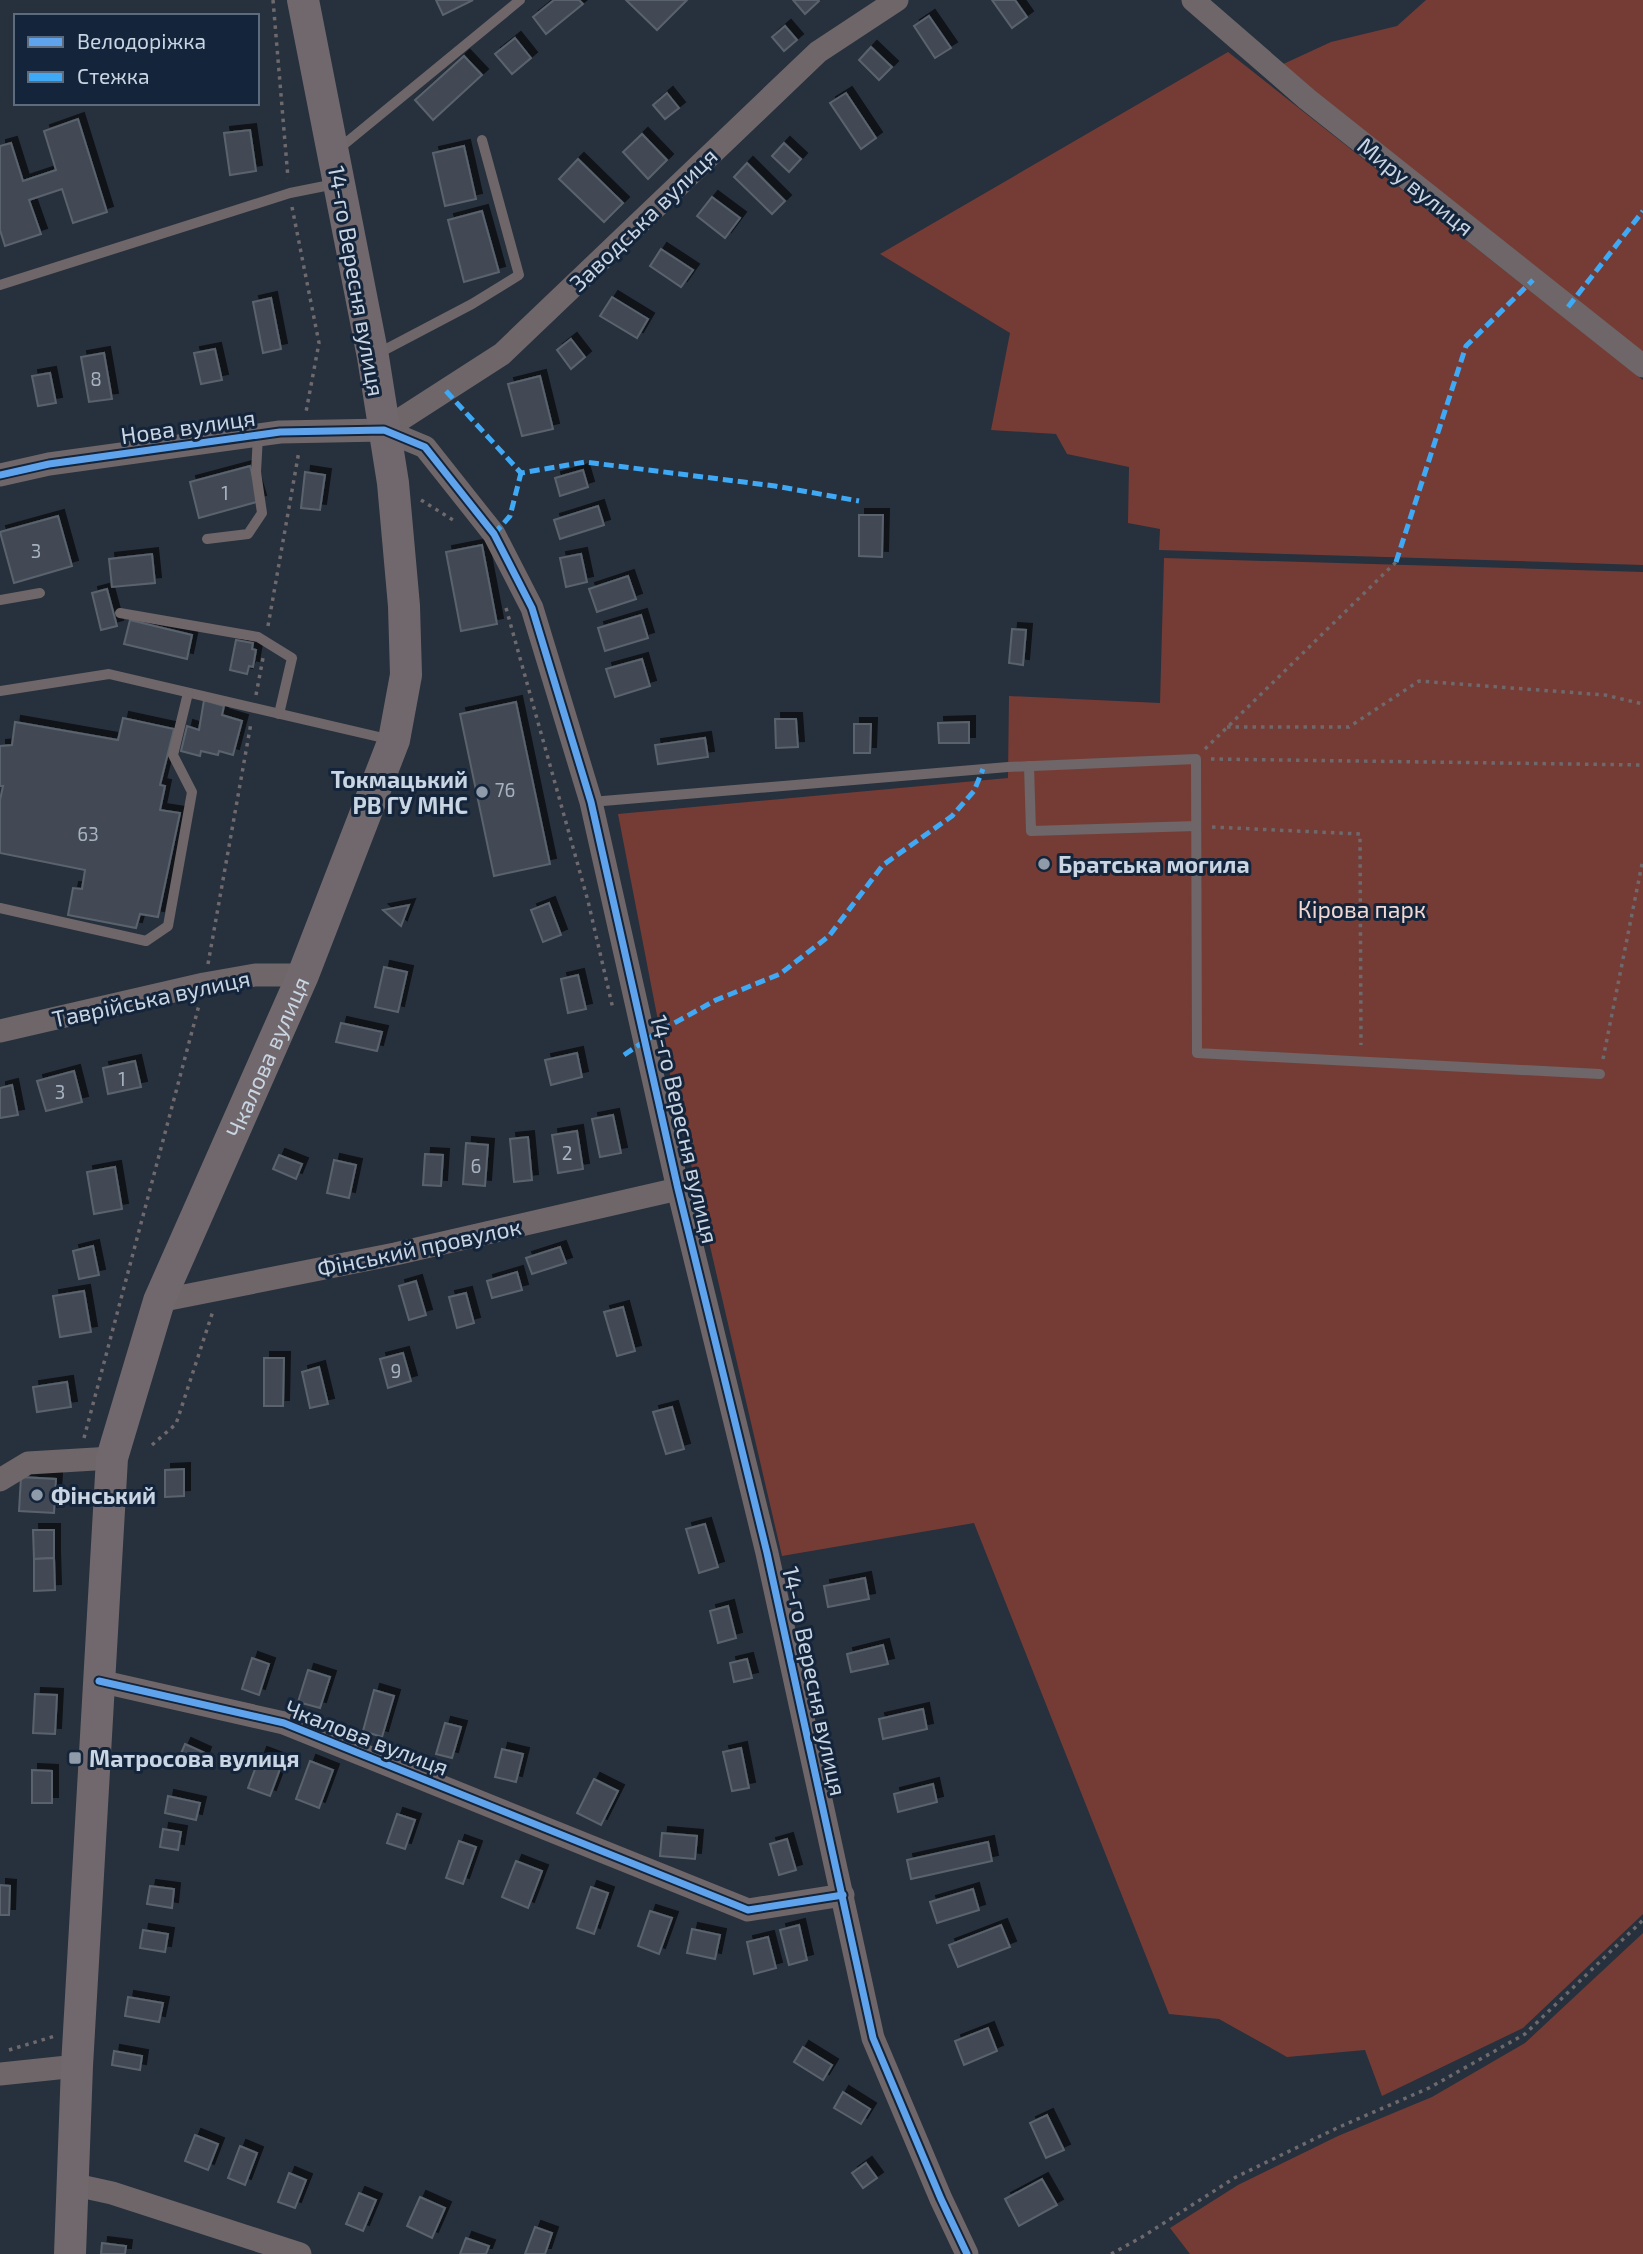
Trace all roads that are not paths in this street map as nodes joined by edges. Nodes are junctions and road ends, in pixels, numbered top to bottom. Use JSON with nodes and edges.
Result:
{"nodes":[{"id":1,"x":303,"y":0,"type":"edge"},
{"id":2,"x":520,"y":0,"type":"edge"},
{"id":3,"x":897,"y":0,"type":"edge"},
{"id":4,"x":1193,"y":0,"type":"edge"},
{"id":5,"x":482,"y":141,"type":"dead end"},
{"id":6,"x":336,"y":168,"type":"junction"},
{"id":7,"x":0,"y":285,"type":"edge"},
{"id":8,"x":373,"y":356,"type":"junction"},
{"id":9,"x":1643,"y":366,"type":"edge"},
{"id":10,"x":384,"y":430,"type":"junction"},
{"id":11,"x":258,"y":436,"type":"junction"},
{"id":12,"x":0,"y":475,"type":"edge"},
{"id":13,"x":207,"y":539,"type":"dead end"},
{"id":14,"x":40,"y":593,"type":"dead end"},
{"id":15,"x":0,"y":600,"type":"edge"},
{"id":16,"x":120,"y":613,"type":"dead end"},
{"id":17,"x":0,"y":691,"type":"edge"},
{"id":18,"x":188,"y":693,"type":"junction"},
{"id":19,"x":279,"y":714,"type":"junction"},
{"id":20,"x":394,"y":740,"type":"junction"},
{"id":21,"x":1029,"y":766,"type":"junction"},
{"id":22,"x":591,"y":802,"type":"junction"},
{"id":23,"x":1196,"y":826,"type":"junction"},
{"id":24,"x":0,"y":908,"type":"edge"},
{"id":25,"x":303,"y":975,"type":"junction"},
{"id":26,"x":0,"y":1031,"type":"edge"},
{"id":27,"x":1600,"y":1074,"type":"road end"},
{"id":28,"x":678,"y":1189,"type":"junction"},
{"id":29,"x":159,"y":1301,"type":"junction"},
{"id":30,"x":99,"y":1460,"type":"junction"},
{"id":31,"x":0,"y":1480,"type":"edge"},
{"id":32,"x":99,"y":1681,"type":"junction"},
{"id":33,"x":843,"y":1895,"type":"junction"},
{"id":34,"x":76,"y":2066,"type":"junction"},
{"id":35,"x":0,"y":2074,"type":"edge"},
{"id":36,"x":71,"y":2184,"type":"junction"},
{"id":37,"x":70,"y":2254,"type":"edge"},
{"id":38,"x":300,"y":2254,"type":"edge"},
{"id":39,"x":967,"y":2254,"type":"edge"}],
"edges":[{"from":1,"to":6,"type":"main road","name":"14-го Вересня вулиця"},
{"from":2,"to":6,"type":"lane"},
{"from":3,"to":10,"type":"street","name":"Заводська вулиця"},
{"from":4,"to":9,"type":"street","name":"Миру вулиця"},
{"from":5,"to":8,"type":"lane"},
{"from":6,"to":7,"type":"lane"},
{"from":6,"to":8,"type":"main road","name":"14-го Вересня вулиця"},
{"from":8,"to":10,"type":"main road","name":"14-го Вересня вулиця"},
{"from":10,"to":11,"type":"street","name":"Нова вулиця"},
{"from":10,"to":20,"type":"main road","name":"Чкалова вулиця"},
{"from":10,"to":22,"type":"street","name":"14-го Вересня вулиця"},
{"from":11,"to":12,"type":"street","name":"Нова вулиця"},
{"from":11,"to":13,"type":"lane"},
{"from":14,"to":15,"type":"lane"},
{"from":16,"to":19,"type":"lane"},
{"from":17,"to":18,"type":"lane"},
{"from":18,"to":19,"type":"lane"},
{"from":18,"to":24,"type":"lane"},
{"from":19,"to":20,"type":"lane"},
{"from":20,"to":25,"type":"main road","name":"Чкалова вулиця"},
{"from":21,"to":22,"type":"lane"},
{"from":21,"to":23,"type":"lane"},
{"from":21,"to":23,"type":"lane"},
{"from":22,"to":28,"type":"street","name":"14-го Вересня вулиця"},
{"from":23,"to":27,"type":"lane"},
{"from":25,"to":26,"type":"street","name":"Таврійська вулиця"},
{"from":25,"to":29,"type":"main road","name":"Чкалова вулиця"},
{"from":28,"to":29,"type":"street","name":"Фінський провулок"},
{"from":28,"to":33,"type":"street","name":"14-го Вересня вулиця"},
{"from":29,"to":30,"type":"main road","name":"Чкалова вулиця"},
{"from":30,"to":31,"type":"street"},
{"from":30,"to":32,"type":"main road","name":"Чкалова вулиця"},
{"from":32,"to":33,"type":"street","name":"Чкалова вулиця"},
{"from":32,"to":34,"type":"main road","name":"Чкалова вулиця"},
{"from":33,"to":39,"type":"street","name":"14-го Вересня вулиця"},
{"from":34,"to":35,"type":"street"},
{"from":34,"to":36,"type":"main road","name":"Чкалова вулиця"},
{"from":36,"to":37,"type":"main road","name":"Чкалова вулиця"},
{"from":36,"to":38,"type":"street"}]}
